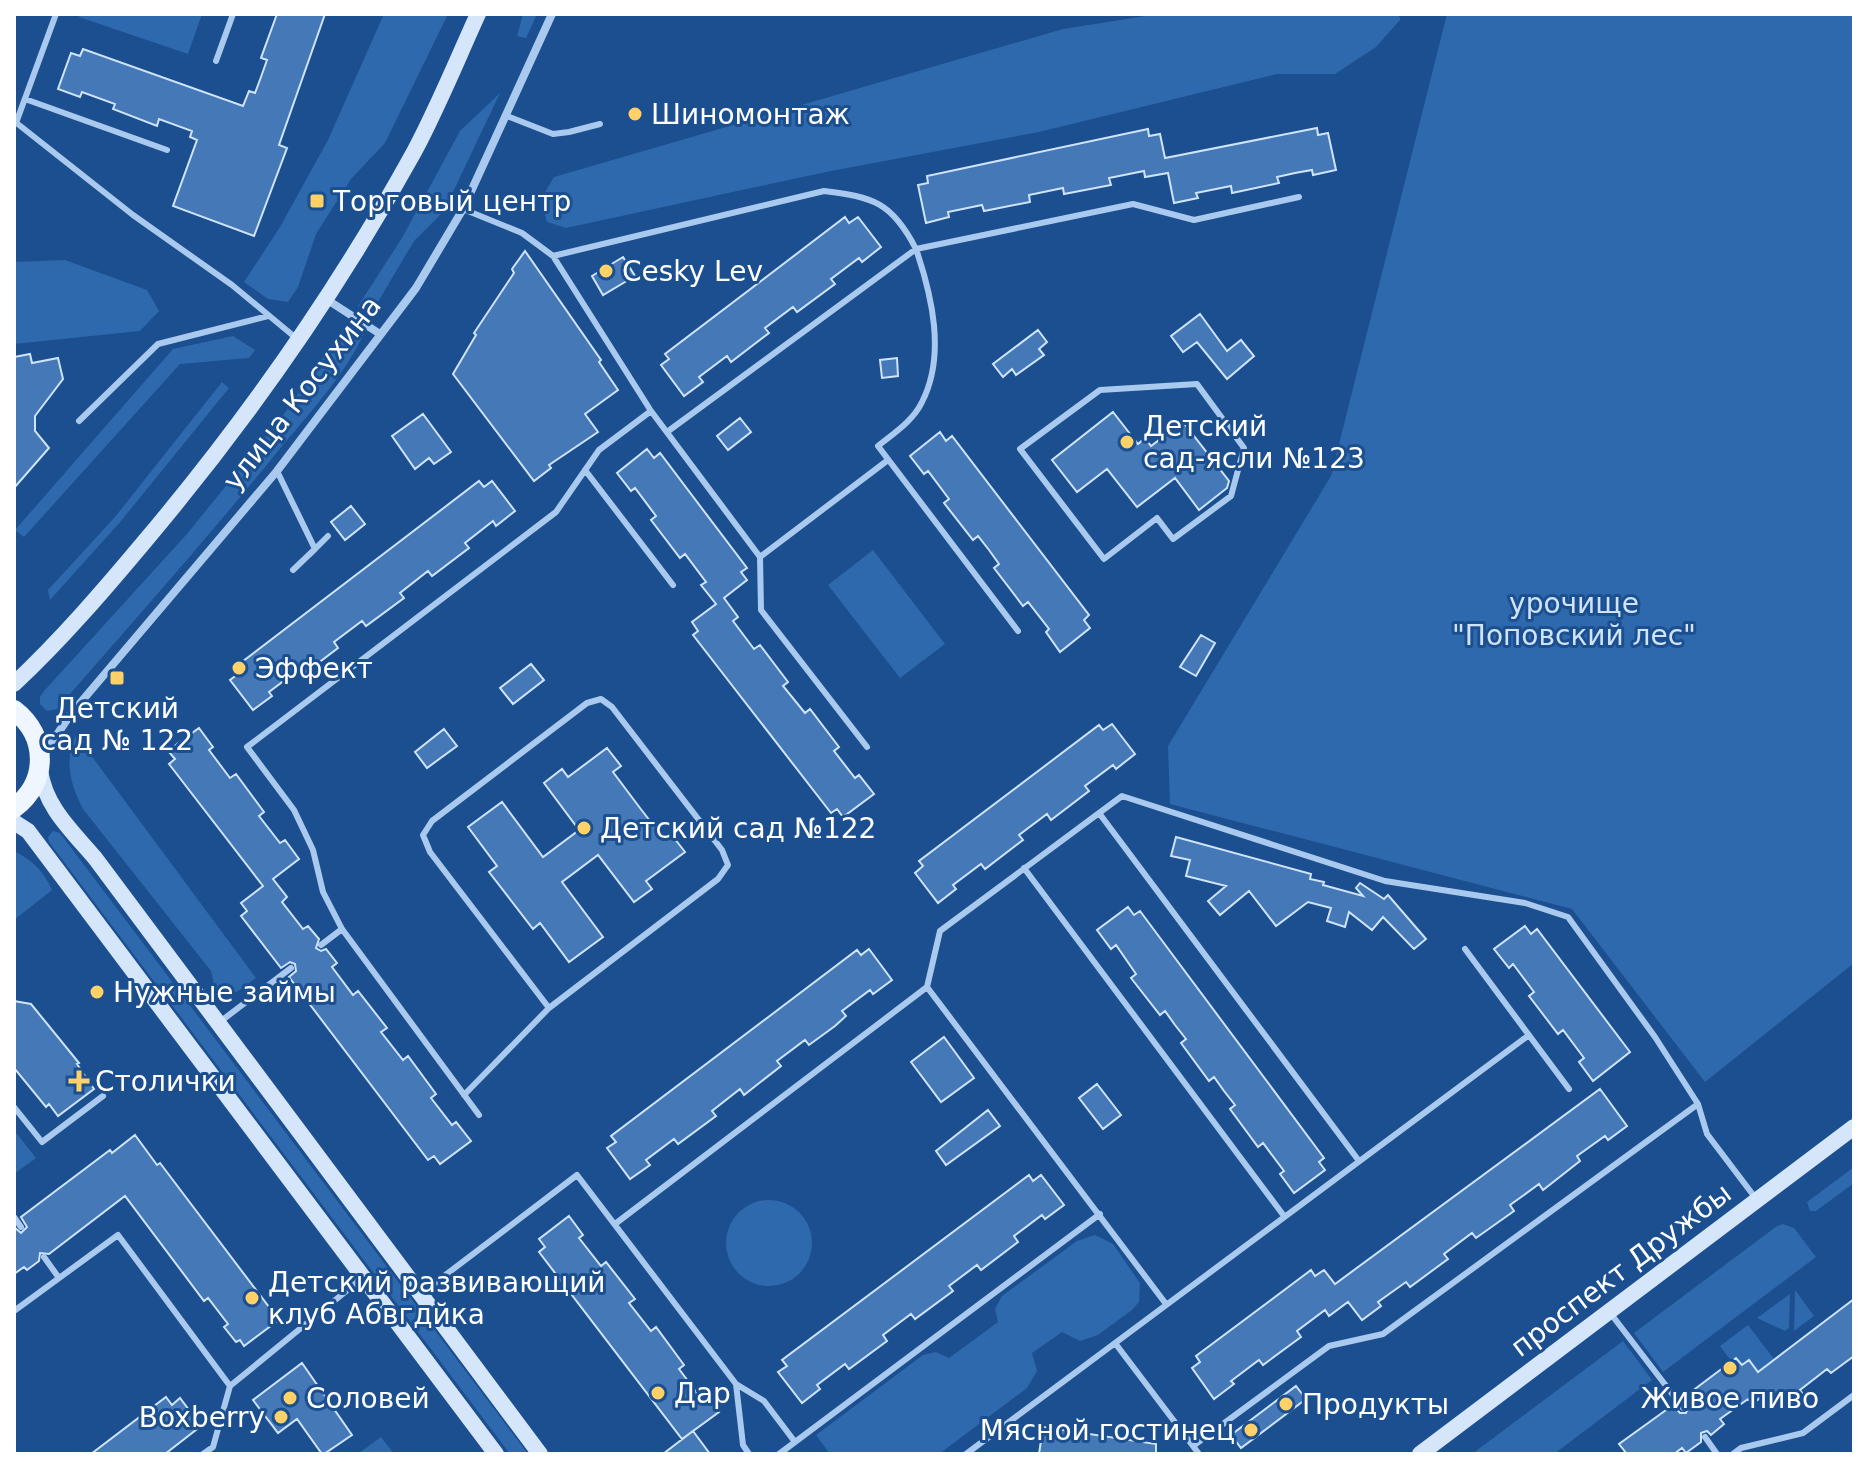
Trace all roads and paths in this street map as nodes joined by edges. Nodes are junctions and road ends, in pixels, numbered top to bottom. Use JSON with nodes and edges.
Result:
{"nodes":[{"id":1,"x":56,"y":14,"type":"edge"},
{"id":2,"x":233,"y":14,"type":"edge"},
{"id":3,"x":478,"y":14,"type":"edge"},
{"id":4,"x":552,"y":14,"type":"edge"},
{"id":5,"x":216,"y":61,"type":"dead end"},
{"id":6,"x":25,"y":99,"type":"junction"},
{"id":7,"x":507,"y":116,"type":"junction"},
{"id":8,"x":15,"y":122,"type":"edge"},
{"id":9,"x":600,"y":124,"type":"dead end"},
{"id":10,"x":167,"y":150,"type":"dead end"},
{"id":11,"x":1299,"y":197,"type":"dead end"},
{"id":12,"x":463,"y":209,"type":"junction"},
{"id":13,"x":916,"y":249,"type":"junction"},
{"id":14,"x":553,"y":256,"type":"junction"},
{"id":15,"x":325,"y":298,"type":"junction"},
{"id":16,"x":268,"y":316,"type":"junction"},
{"id":17,"x":380,"y":334,"type":"junction"},
{"id":18,"x":299,"y":340,"type":"junction"},
{"id":19,"x":651,"y":411,"type":"junction"},
{"id":20,"x":79,"y":421,"type":"dead end"},
{"id":21,"x":667,"y":432,"type":"junction"},
{"id":22,"x":888,"y":460,"type":"junction"},
{"id":23,"x":585,"y":470,"type":"junction"},
{"id":24,"x":277,"y":471,"type":"junction"},
{"id":25,"x":1231,"y":496,"type":"joint"},
{"id":26,"x":328,"y":536,"type":"dead end"},
{"id":27,"x":315,"y":549,"type":"junction"},
{"id":28,"x":760,"y":557,"type":"junction"},
{"id":29,"x":293,"y":570,"type":"dead end"},
{"id":30,"x":673,"y":585,"type":"dead end"},
{"id":31,"x":1018,"y":631,"type":"dead end"},
{"id":32,"x":14,"y":684,"type":"edge"},
{"id":33,"x":14,"y":710,"type":"edge"},
{"id":34,"x":867,"y":747,"type":"dead end"},
{"id":35,"x":40,"y":769,"type":"junction"},
{"id":36,"x":14,"y":808,"type":"edge"},
{"id":37,"x":1099,"y":813,"type":"junction"},
{"id":38,"x":14,"y":822,"type":"edge"},
{"id":39,"x":1024,"y":868,"type":"junction"},
{"id":40,"x":342,"y":929,"type":"junction"},
{"id":41,"x":321,"y":945,"type":"dead end"},
{"id":42,"x":1465,"y":949,"type":"dead end"},
{"id":43,"x":291,"y":968,"type":"dead end"},
{"id":44,"x":927,"y":987,"type":"junction"},
{"id":45,"x":549,"y":1008,"type":"junction"},
{"id":46,"x":218,"y":1023,"type":"junction"},
{"id":47,"x":1529,"y":1035,"type":"junction"},
{"id":48,"x":1569,"y":1089,"type":"dead end"},
{"id":49,"x":464,"y":1095,"type":"junction"},
{"id":50,"x":103,"y":1096,"type":"dead end"},
{"id":51,"x":1698,"y":1104,"type":"junction"},
{"id":52,"x":14,"y":1107,"type":"edge"},
{"id":53,"x":479,"y":1115,"type":"dead end"},
{"id":54,"x":1854,"y":1127,"type":"edge"},
{"id":55,"x":1359,"y":1161,"type":"junction"},
{"id":56,"x":1757,"y":1200,"type":"junction"},
{"id":57,"x":1100,"y":1214,"type":"junction"},
{"id":58,"x":1284,"y":1216,"type":"junction"},
{"id":59,"x":14,"y":1217,"type":"edge"},
{"id":60,"x":615,"y":1224,"type":"junction"},
{"id":61,"x":21,"y":1227,"type":"dead end"},
{"id":62,"x":44,"y":1257,"type":"dead end"},
{"id":63,"x":364,"y":1277,"type":"junction"},
{"id":64,"x":59,"y":1278,"type":"junction"},
{"id":65,"x":421,"y":1294,"type":"junction"},
{"id":66,"x":1166,"y":1304,"type":"junction"},
{"id":67,"x":14,"y":1311,"type":"edge"},
{"id":68,"x":1609,"y":1311,"type":"junction"},
{"id":69,"x":1115,"y":1343,"type":"junction"},
{"id":70,"x":736,"y":1384,"type":"junction"},
{"id":71,"x":230,"y":1386,"type":"junction"},
{"id":72,"x":1854,"y":1395,"type":"edge"},
{"id":73,"x":1683,"y":1408,"type":"dead end"},
{"id":74,"x":1705,"y":1437,"type":"dead end"},
{"id":75,"x":795,"y":1442,"type":"junction"},
{"id":76,"x":1193,"y":1446,"type":"junction"},
{"id":77,"x":203,"y":1454,"type":"edge"},
{"id":78,"x":496,"y":1454,"type":"edge"},
{"id":79,"x":540,"y":1454,"type":"edge"},
{"id":80,"x":749,"y":1454,"type":"edge"},
{"id":81,"x":779,"y":1454,"type":"edge"},
{"id":82,"x":966,"y":1454,"type":"edge"},
{"id":83,"x":1199,"y":1454,"type":"edge"},
{"id":84,"x":1420,"y":1454,"type":"edge"},
{"id":85,"x":1717,"y":1454,"type":"edge"},
{"id":86,"x":1733,"y":1454,"type":"edge"}],
"edges":[{"from":1,"to":6,"type":"lane"},
{"from":2,"to":5,"type":"lane"},
{"from":3,"to":15,"type":"main road","name":"улица Косухина"},
{"from":4,"to":7,"type":"street","name":"улица Косухина"},
{"from":6,"to":8,"type":"lane"},
{"from":6,"to":10,"type":"lane"},
{"from":7,"to":9,"type":"lane"},
{"from":7,"to":12,"type":"street","name":"улица Косухина"},
{"from":8,"to":16,"type":"lane"},
{"from":11,"to":13,"type":"lane"},
{"from":12,"to":14,"type":"lane"},
{"from":12,"to":17,"type":"street","name":"улица Косухина"},
{"from":13,"to":14,"type":"lane"},
{"from":13,"to":21,"type":"lane"},
{"from":13,"to":22,"type":"lane"},
{"from":14,"to":19,"type":"lane"},
{"from":15,"to":17,"type":"street"},
{"from":15,"to":18,"type":"main road","name":"улица Косухина"},
{"from":16,"to":18,"type":"lane"},
{"from":16,"to":20,"type":"lane"},
{"from":17,"to":24,"type":"street","name":"улица Косухина"},
{"from":18,"to":32,"type":"main road","name":"улица Косухина"},
{"from":19,"to":21,"type":"lane"},
{"from":19,"to":23,"type":"lane"},
{"from":21,"to":28,"type":"lane"},
{"from":22,"to":28,"type":"lane"},
{"from":22,"to":31,"type":"lane"},
{"from":23,"to":30,"type":"lane"},
{"from":23,"to":40,"type":"lane"},
{"from":24,"to":27,"type":"lane"},
{"from":24,"to":35,"type":"street","name":"улица Косухина"},
{"from":25,"to":25,"type":"lane"},
{"from":26,"to":27,"type":"lane"},
{"from":27,"to":29,"type":"lane"},
{"from":28,"to":34,"type":"lane"},
{"from":33,"to":35,"type":"main road"},
{"from":35,"to":36,"type":"main road"},
{"from":35,"to":46,"type":"main road"},
{"from":37,"to":39,"type":"lane"},
{"from":37,"to":51,"type":"lane"},
{"from":37,"to":55,"type":"lane"},
{"from":38,"to":63,"type":"main road"},
{"from":39,"to":44,"type":"lane"},
{"from":39,"to":58,"type":"lane"},
{"from":40,"to":41,"type":"lane"},
{"from":40,"to":49,"type":"lane"},
{"from":42,"to":47,"type":"lane"},
{"from":43,"to":46,"type":"lane"},
{"from":44,"to":57,"type":"lane"},
{"from":44,"to":60,"type":"lane"},
{"from":45,"to":45,"type":"lane"},
{"from":45,"to":49,"type":"lane"},
{"from":46,"to":65,"type":"main road"},
{"from":47,"to":48,"type":"lane"},
{"from":47,"to":55,"type":"lane"},
{"from":49,"to":53,"type":"lane"},
{"from":50,"to":52,"type":"lane"},
{"from":51,"to":56,"type":"lane"},
{"from":51,"to":76,"type":"lane"},
{"from":54,"to":56,"type":"main road","name":"проспект Дружбы"},
{"from":55,"to":58,"type":"lane"},
{"from":56,"to":68,"type":"main road","name":"проспект Дружбы"},
{"from":57,"to":66,"type":"lane"},
{"from":57,"to":75,"type":"lane"},
{"from":58,"to":66,"type":"lane"},
{"from":59,"to":61,"type":"lane"},
{"from":60,"to":65,"type":"lane"},
{"from":60,"to":70,"type":"lane"},
{"from":62,"to":64,"type":"lane"},
{"from":63,"to":71,"type":"lane"},
{"from":63,"to":78,"type":"main road"},
{"from":64,"to":67,"type":"lane"},
{"from":64,"to":71,"type":"lane"},
{"from":65,"to":79,"type":"main road"},
{"from":66,"to":69,"type":"lane"},
{"from":68,"to":73,"type":"lane"},
{"from":68,"to":84,"type":"main road","name":"проспект Дружбы"},
{"from":69,"to":76,"type":"lane"},
{"from":69,"to":82,"type":"lane"},
{"from":70,"to":75,"type":"lane"},
{"from":70,"to":80,"type":"lane"},
{"from":71,"to":77,"type":"lane"},
{"from":72,"to":86,"type":"lane"},
{"from":74,"to":85,"type":"lane"},
{"from":75,"to":81,"type":"lane"},
{"from":76,"to":83,"type":"lane"}]}
